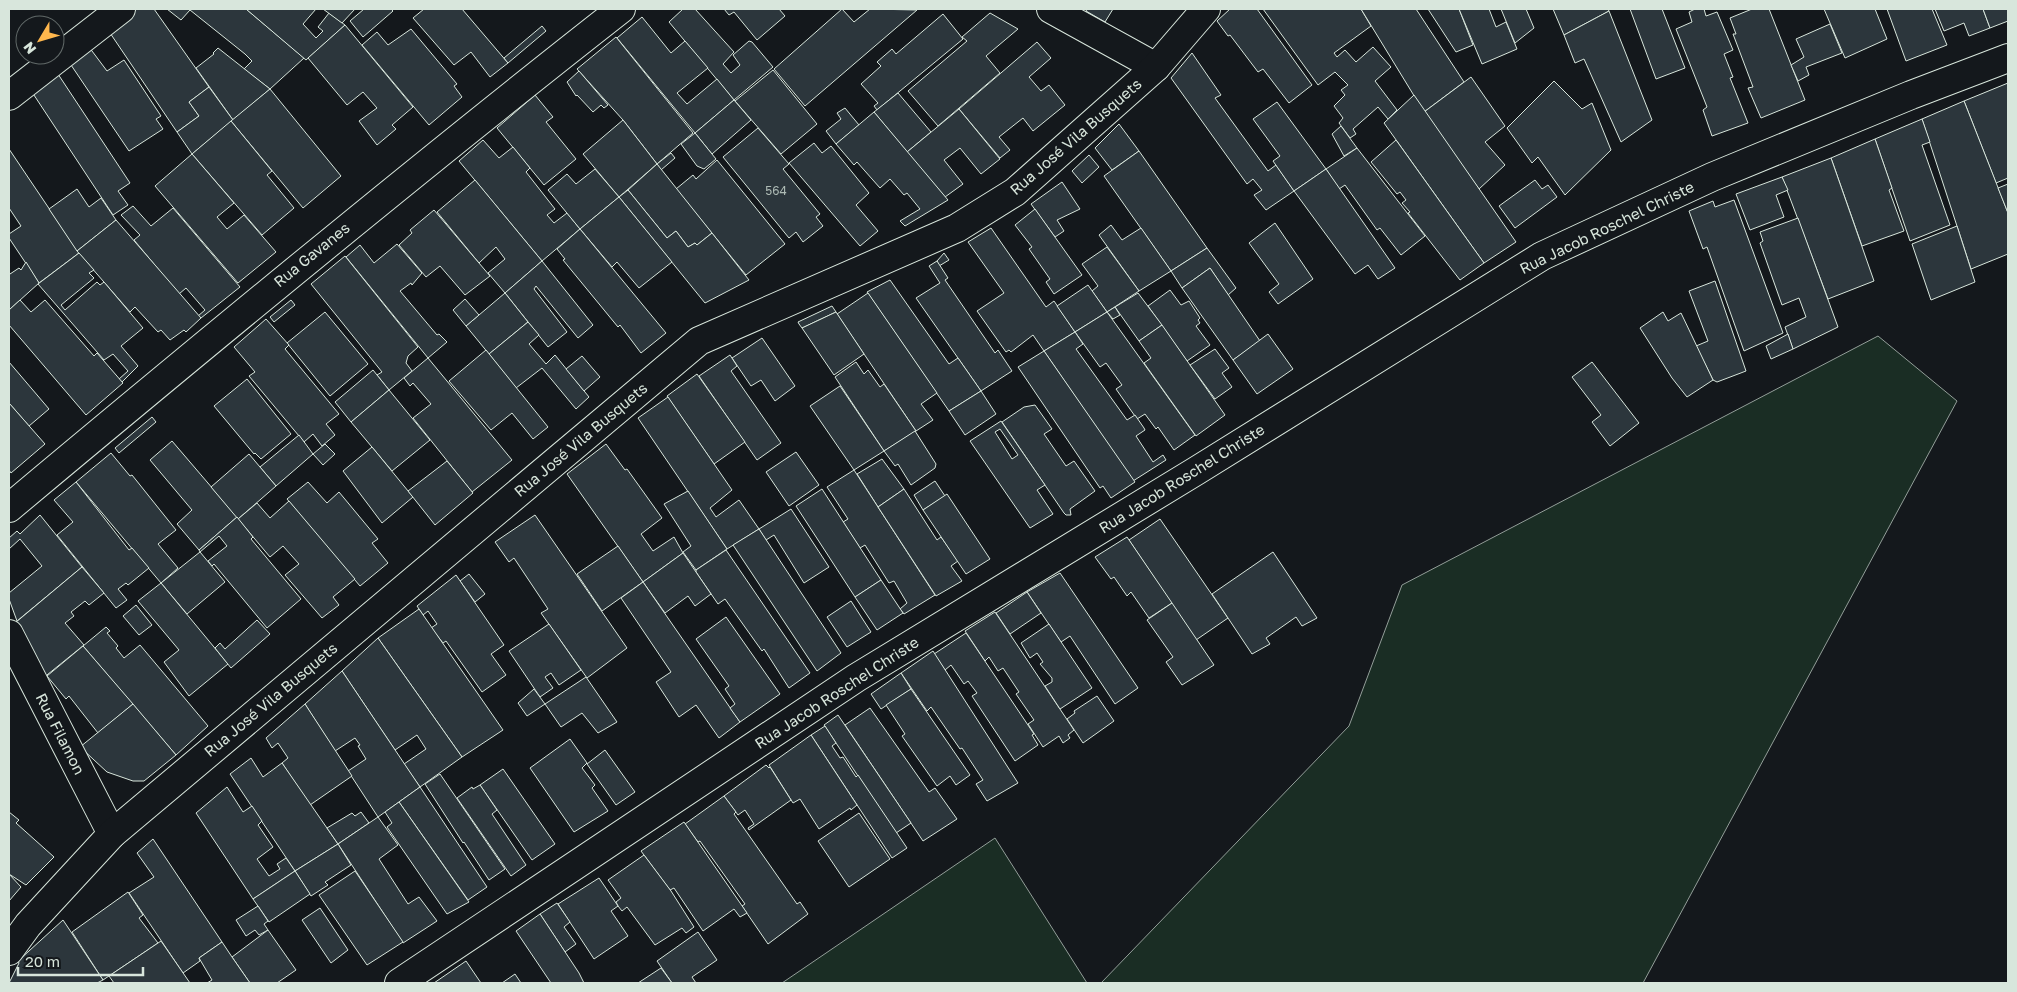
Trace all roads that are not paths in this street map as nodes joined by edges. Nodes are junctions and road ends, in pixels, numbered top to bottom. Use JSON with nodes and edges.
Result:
{"nodes":[{"id":1,"x":121,"y":9,"type":"edge"},
{"id":2,"x":621,"y":9,"type":"edge"},
{"id":3,"x":1051,"y":9,"type":"edge"},
{"id":4,"x":1206,"y":9,"type":"edge"},
{"id":5,"x":2008,"y":58,"type":"edge"},
{"id":6,"x":1156,"y":67,"type":"junction"},
{"id":7,"x":9,"y":96,"type":"edge"},
{"id":8,"x":9,"y":508,"type":"edge"},
{"id":9,"x":9,"y":634,"type":"edge"},
{"id":10,"x":112,"y":834,"type":"junction"},
{"id":11,"x":9,"y":951,"type":"edge"},
{"id":12,"x":400,"y":983,"type":"edge"}],
"edges":[{"from":1,"to":7,"type":"street"},
{"from":2,"to":8,"type":"street","name":"Rua Gavanes"},
{"from":3,"to":6,"type":"street"},
{"from":4,"to":6,"type":"street","name":"Rua José Vila Busquets"},
{"from":5,"to":12,"type":"street","name":"Rua Jacob Roschel Christe"},
{"from":6,"to":10,"type":"street","name":"Rua José Vila Busquets"},
{"from":9,"to":10,"type":"street","name":"Rua Filamon"},
{"from":10,"to":11,"type":"street","name":"Rua José Vila Busquets"}]}
